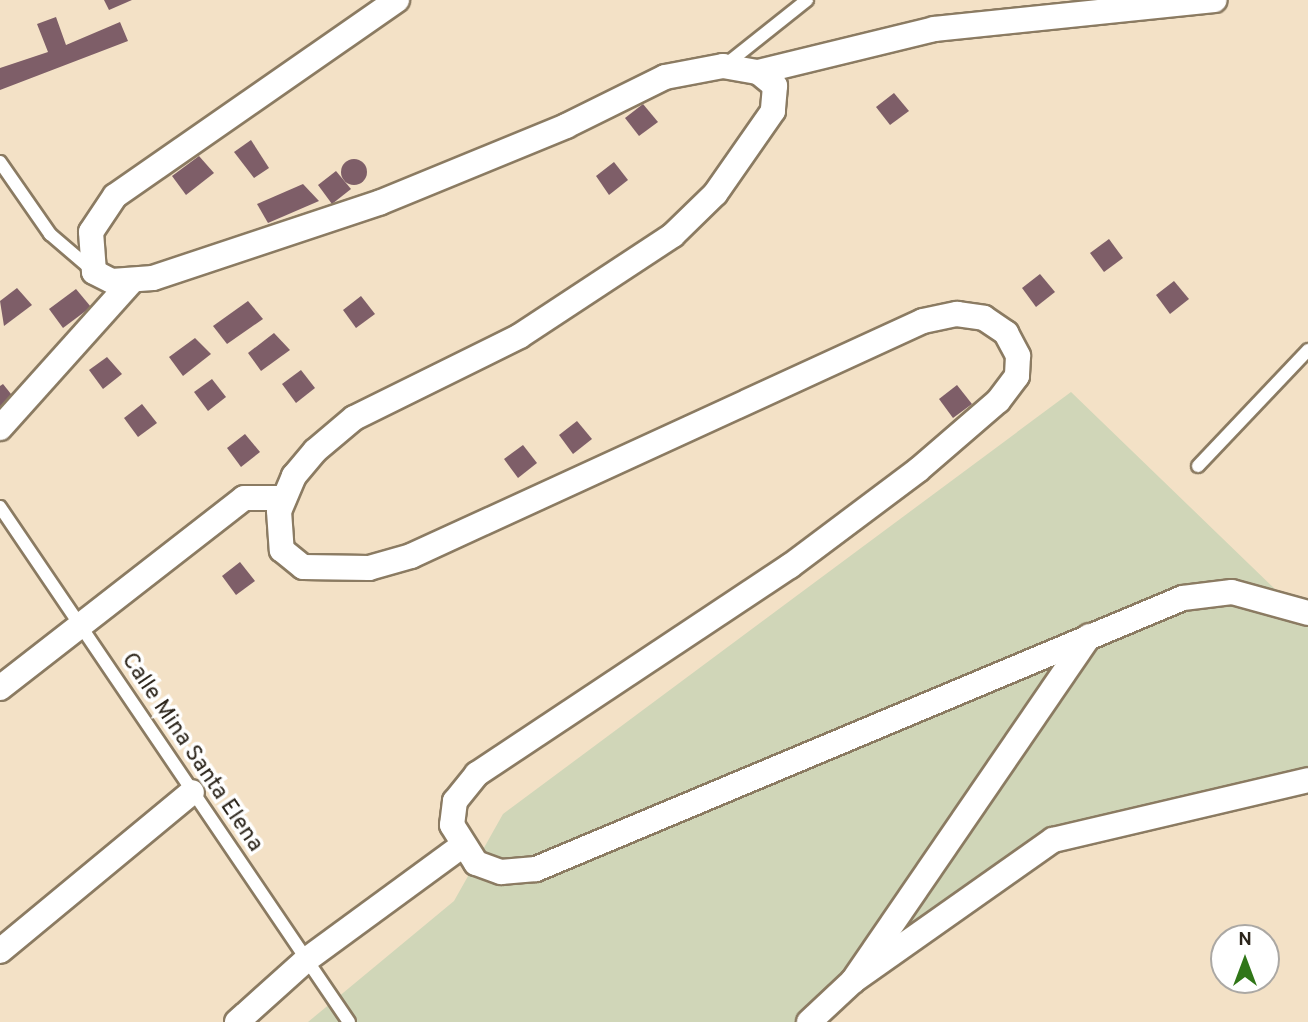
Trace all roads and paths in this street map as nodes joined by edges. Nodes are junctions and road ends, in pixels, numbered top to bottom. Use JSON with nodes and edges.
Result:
{"nodes":[{"id":1,"x":397,"y":0,"type":"edge"},
{"id":2,"x":807,"y":0,"type":"edge"},
{"id":3,"x":1215,"y":0,"type":"edge"},
{"id":4,"x":723,"y":66,"type":"junction"},
{"id":5,"x":758,"y":72,"type":"junction"},
{"id":6,"x":0,"y":162,"type":"edge"},
{"id":7,"x":94,"y":272,"type":"junction"},
{"id":8,"x":132,"y":281,"type":"junction"},
{"id":9,"x":1308,"y":350,"type":"edge"},
{"id":10,"x":0,"y":429,"type":"edge"},
{"id":11,"x":1198,"y":466,"type":"dead end"},
{"id":12,"x":283,"y":498,"type":"junction"},
{"id":13,"x":0,"y":507,"type":"edge"},
{"id":14,"x":1308,"y":613,"type":"edge"},
{"id":15,"x":79,"y":624,"type":"junction"},
{"id":16,"x":1089,"y":636,"type":"junction"},
{"id":17,"x":0,"y":688,"type":"edge"},
{"id":18,"x":1308,"y":780,"type":"edge"},
{"id":19,"x":192,"y":792,"type":"junction"},
{"id":20,"x":462,"y":846,"type":"junction"},
{"id":21,"x":0,"y":951,"type":"edge"},
{"id":22,"x":306,"y":960,"type":"junction"},
{"id":23,"x":853,"y":981,"type":"junction"},
{"id":24,"x":237,"y":1022,"type":"edge"},
{"id":25,"x":349,"y":1022,"type":"edge"},
{"id":26,"x":809,"y":1022,"type":"edge"}],
"edges":[{"from":1,"to":7,"type":"street"},
{"from":2,"to":4,"type":"lane"},
{"from":3,"to":5,"type":"street"},
{"from":4,"to":5,"type":"street"},
{"from":4,"to":8,"type":"street"},
{"from":5,"to":12,"type":"street"},
{"from":6,"to":7,"type":"lane"},
{"from":7,"to":8,"type":"street"},
{"from":8,"to":10,"type":"street"},
{"from":9,"to":11,"type":"lane"},
{"from":12,"to":15,"type":"street"},
{"from":12,"to":20,"type":"street"},
{"from":13,"to":15,"type":"lane","name":"Calle Mina Santa Elena"},
{"from":14,"to":16,"type":"street"},
{"from":15,"to":17,"type":"street"},
{"from":15,"to":19,"type":"lane","name":"Calle Mina Santa Elena"},
{"from":16,"to":20,"type":"street"},
{"from":16,"to":23,"type":"street"},
{"from":18,"to":23,"type":"street"},
{"from":19,"to":21,"type":"street"},
{"from":19,"to":22,"type":"lane","name":"Calle Mina Santa Elena"},
{"from":20,"to":22,"type":"street"},
{"from":22,"to":24,"type":"street"},
{"from":22,"to":25,"type":"lane","name":"Calle Mina Santa Elena"},
{"from":23,"to":26,"type":"street"}]}
